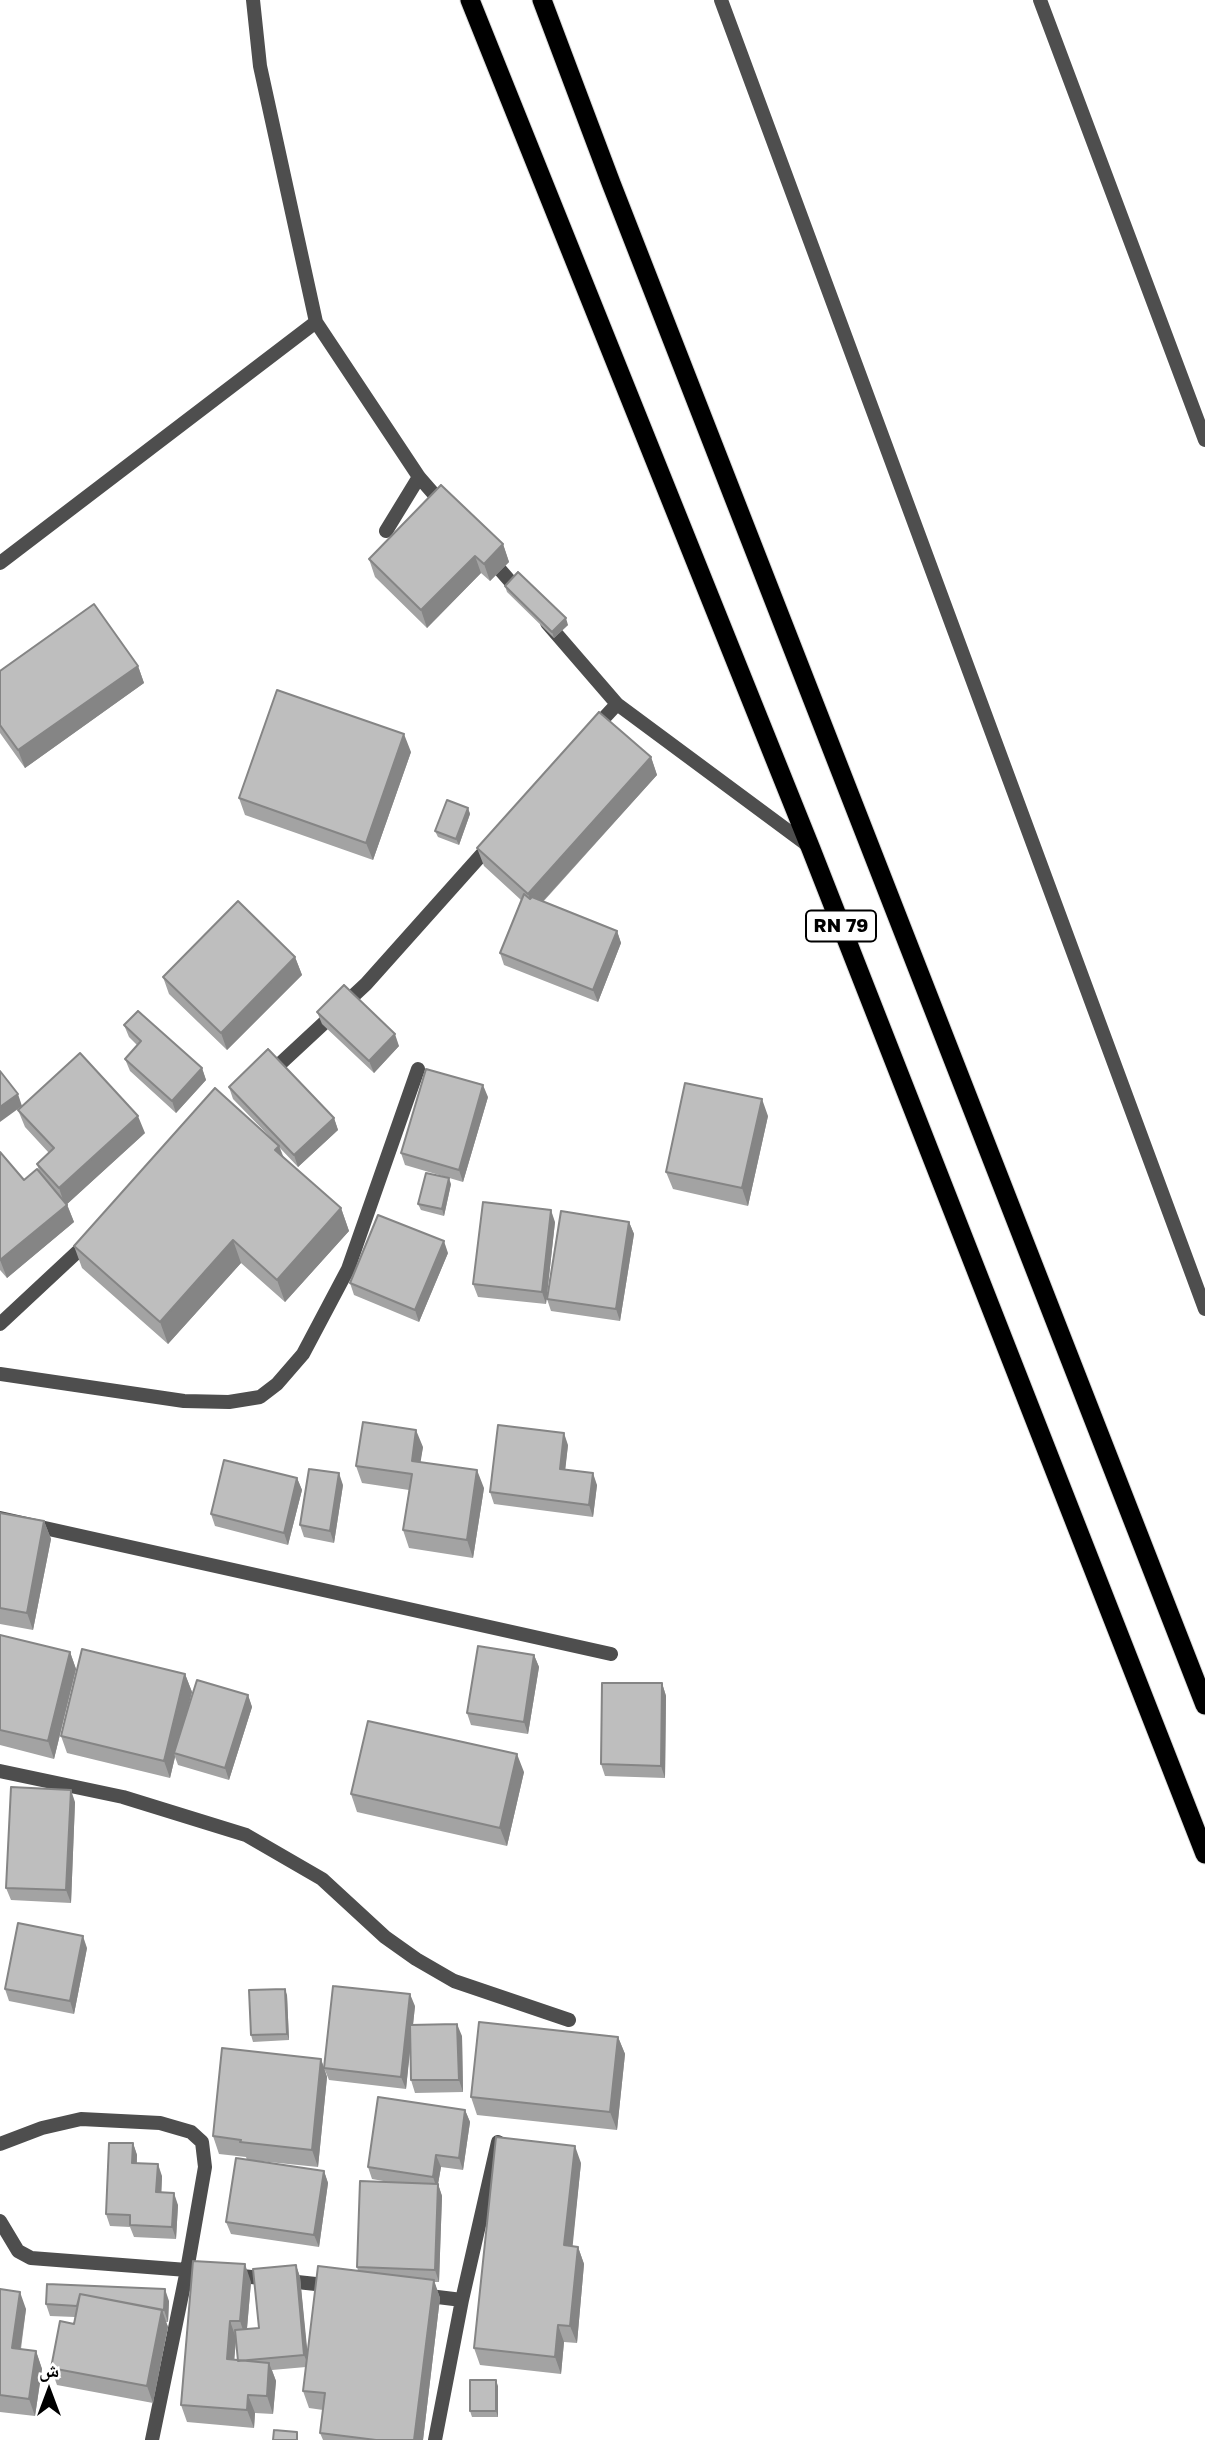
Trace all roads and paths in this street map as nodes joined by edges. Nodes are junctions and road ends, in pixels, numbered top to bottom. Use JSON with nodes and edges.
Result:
{"nodes":[{"id":1,"x":253,"y":0,"type":"edge"},
{"id":2,"x":470,"y":0,"type":"edge"},
{"id":3,"x":542,"y":0,"type":"edge"},
{"id":4,"x":722,"y":0,"type":"edge"},
{"id":5,"x":1040,"y":0,"type":"edge"},
{"id":6,"x":316,"y":322,"type":"junction"},
{"id":7,"x":1205,"y":440,"type":"edge"},
{"id":8,"x":419,"y":477,"type":"junction"},
{"id":9,"x":455,"y":518,"type":"edge"},
{"id":10,"x":386,"y":531,"type":"dead end"},
{"id":11,"x":482,"y":549,"type":"edge"},
{"id":12,"x":0,"y":564,"type":"edge"},
{"id":13,"x":617,"y":704,"type":"junction"},
{"id":14,"x":580,"y":745,"type":"edge"},
{"id":15,"x":505,"y":828,"type":"edge"},
{"id":16,"x":811,"y":849,"type":"junction"},
{"id":17,"x":418,"y":1069,"type":"dead end"},
{"id":18,"x":254,"y":1088,"type":"edge"},
{"id":19,"x":102,"y":1230,"type":"edge"},
{"id":20,"x":1205,"y":1309,"type":"edge"},
{"id":21,"x":0,"y":1324,"type":"edge"},
{"id":22,"x":0,"y":1374,"type":"edge"},
{"id":23,"x":0,"y":1518,"type":"edge"},
{"id":24,"x":611,"y":1654,"type":"dead end"},
{"id":25,"x":1205,"y":1705,"type":"edge"},
{"id":26,"x":0,"y":1772,"type":"edge"},
{"id":27,"x":1205,"y":1854,"type":"edge"},
{"id":28,"x":569,"y":2020,"type":"dead end"},
{"id":29,"x":498,"y":2141,"type":"edge"},
{"id":30,"x":0,"y":2144,"type":"edge"},
{"id":31,"x":0,"y":2221,"type":"edge"},
{"id":32,"x":187,"y":2270,"type":"junction"},
{"id":33,"x":352,"y":2288,"type":"edge"},
{"id":34,"x":407,"y":2294,"type":"edge"},
{"id":35,"x":462,"y":2300,"type":"junction"},
{"id":36,"x":152,"y":2440,"type":"edge"},
{"id":37,"x":435,"y":2440,"type":"edge"}],
"edges":[{"from":1,"to":6,"type":"street"},
{"from":2,"to":16,"type":"highway","number":"RN 79"},
{"from":3,"to":25,"type":"highway","number":"RN 79"},
{"from":4,"to":20,"type":"street"},
{"from":5,"to":7,"type":"street"},
{"from":6,"to":8,"type":"street"},
{"from":6,"to":12,"type":"street"},
{"from":8,"to":9,"type":"street"},
{"from":8,"to":10,"type":"street"},
{"from":11,"to":13,"type":"street"},
{"from":13,"to":14,"type":"street"},
{"from":13,"to":16,"type":"street"},
{"from":15,"to":18,"type":"street"},
{"from":16,"to":27,"type":"highway","number":"RN 79"},
{"from":17,"to":22,"type":"street"},
{"from":19,"to":21,"type":"street"},
{"from":23,"to":24,"type":"street"},
{"from":26,"to":28,"type":"street"},
{"from":29,"to":35,"type":"street"},
{"from":30,"to":32,"type":"street"},
{"from":31,"to":32,"type":"street"},
{"from":32,"to":33,"type":"street"},
{"from":32,"to":36,"type":"street"},
{"from":34,"to":35,"type":"street"},
{"from":35,"to":37,"type":"street"}]}
